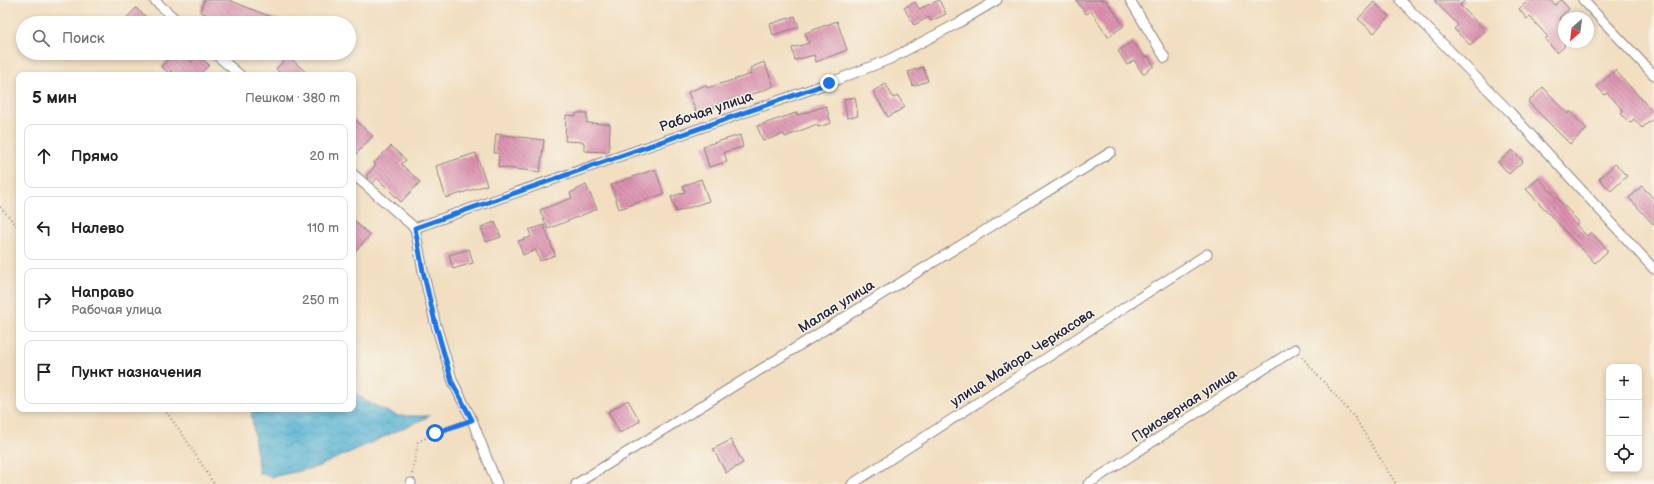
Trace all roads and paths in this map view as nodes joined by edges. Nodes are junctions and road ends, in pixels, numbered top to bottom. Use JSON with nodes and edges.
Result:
{"nodes":[{"id":1,"x":154,"y":0,"type":"edge"},
{"id":2,"x":997,"y":0,"type":"edge"},
{"id":3,"x":1130,"y":0,"type":"edge"},
{"id":4,"x":1400,"y":0,"type":"edge"},
{"id":5,"x":1583,"y":0,"type":"edge"},
{"id":6,"x":172,"y":16,"type":"edge"},
{"id":7,"x":1165,"y":58,"type":"dead end"},
{"id":8,"x":222,"y":60,"type":"edge"},
{"id":9,"x":236,"y":72,"type":"edge"},
{"id":10,"x":1654,"y":75,"type":"edge"},
{"id":11,"x":1111,"y":152,"type":"dead end"},
{"id":12,"x":356,"y":177,"type":"edge"},
{"id":13,"x":0,"y":207,"type":"edge"},
{"id":14,"x":16,"y":225,"type":"edge"},
{"id":15,"x":415,"y":228,"type":"junction"},
{"id":16,"x":1207,"y":254,"type":"dead end"},
{"id":17,"x":1654,"y":269,"type":"edge"},
{"id":18,"x":1295,"y":349,"type":"joint"},
{"id":19,"x":166,"y":412,"type":"edge"},
{"id":20,"x":472,"y":420,"type":"junction"},
{"id":21,"x":214,"y":484,"type":"edge"},
{"id":22,"x":411,"y":484,"type":"edge"},
{"id":23,"x":497,"y":484,"type":"edge"},
{"id":24,"x":576,"y":484,"type":"edge"},
{"id":25,"x":852,"y":484,"type":"edge"},
{"id":26,"x":1088,"y":484,"type":"edge"},
{"id":27,"x":1396,"y":484,"type":"edge"}],
"edges":[{"from":1,"to":6,"type":"street"},
{"from":2,"to":15,"type":"street","name":"Рабочая улица"},
{"from":3,"to":7,"type":"street"},
{"from":4,"to":17,"type":"street"},
{"from":5,"to":10,"type":"street"},
{"from":8,"to":9,"type":"street"},
{"from":11,"to":24,"type":"street","name":"Малая улица"},
{"from":12,"to":15,"type":"street"},
{"from":13,"to":14,"type":"path"},
{"from":15,"to":20,"type":"street"},
{"from":16,"to":25,"type":"street","name":"улица Майора Черкасова"},
{"from":18,"to":26,"type":"street","name":"Приозерная улица"},
{"from":18,"to":27,"type":"path"},
{"from":19,"to":21,"type":"path"},
{"from":20,"to":22,"type":"path"},
{"from":20,"to":23,"type":"street"}]}
